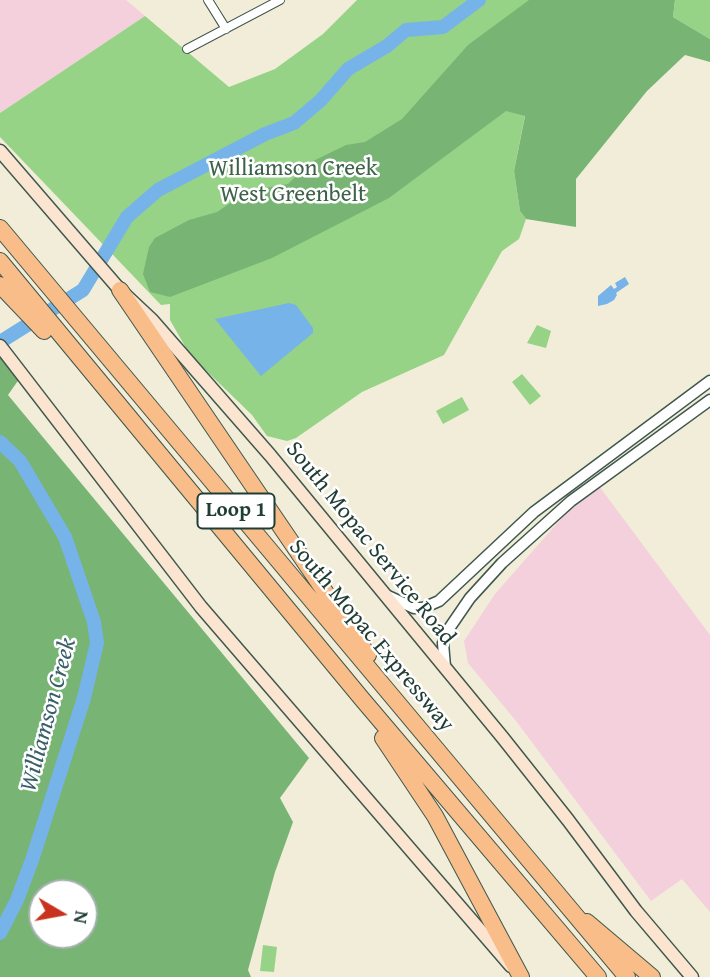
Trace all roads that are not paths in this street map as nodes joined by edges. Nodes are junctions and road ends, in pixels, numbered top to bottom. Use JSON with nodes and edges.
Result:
{"nodes":[{"id":1,"x":208,"y":0,"type":"edge"},
{"id":2,"x":280,"y":0,"type":"edge"},
{"id":3,"x":226,"y":29,"type":"junction"},
{"id":4,"x":187,"y":49,"type":"dead end"},
{"id":5,"x":0,"y":151,"type":"edge"},
{"id":6,"x":0,"y":228,"type":"edge"},
{"id":7,"x":0,"y":261,"type":"edge"},
{"id":8,"x":5,"y":283,"type":"edge"},
{"id":9,"x":120,"y":290,"type":"junction"},
{"id":10,"x":0,"y":345,"type":"edge"},
{"id":11,"x":710,"y":381,"type":"edge"},
{"id":12,"x":710,"y":400,"type":"edge"},
{"id":13,"x":383,"y":593,"type":"junction"},
{"id":14,"x":446,"y":670,"type":"junction"},
{"id":15,"x":390,"y":694,"type":"junction"},
{"id":16,"x":362,"y":699,"type":"junction"},
{"id":17,"x":569,"y":908,"type":"junction"},
{"id":18,"x":521,"y":977,"type":"edge"},
{"id":19,"x":598,"y":977,"type":"edge"},
{"id":20,"x":627,"y":977,"type":"edge"},
{"id":21,"x":652,"y":977,"type":"edge"},
{"id":22,"x":692,"y":977,"type":"edge"}],
"edges":[{"from":1,"to":3,"type":"street"},
{"from":2,"to":3,"type":"street"},
{"from":3,"to":4,"type":"street"},
{"from":5,"to":9,"type":"main road","name":"South Mopac Service Road"},
{"from":6,"to":15,"type":"highway","name":"South Mopac Expressway","number":"Loop 1"},
{"from":7,"to":8,"type":"highway"},
{"from":8,"to":16,"type":"highway","name":"South Mopac Expressway","number":"Loop 1"},
{"from":9,"to":13,"type":"main road","name":"South Mopac Service Road"},
{"from":9,"to":15,"type":"highway"},
{"from":10,"to":18,"type":"main road"},
{"from":11,"to":13,"type":"street"},
{"from":12,"to":14,"type":"street"},
{"from":13,"to":14,"type":"main road","name":"South Mopac Service Road"},
{"from":14,"to":22,"type":"main road","name":"South Mopac Service Road"},
{"from":15,"to":17,"type":"highway","name":"South Mopac Expressway","number":"Loop 1"},
{"from":16,"to":18,"type":"highway"},
{"from":16,"to":19,"type":"highway","name":"South Mopac Expressway","number":"Loop 1"},
{"from":17,"to":20,"type":"highway","name":"South Mopac Expressway","number":"Loop 1"},
{"from":17,"to":21,"type":"highway"}]}
